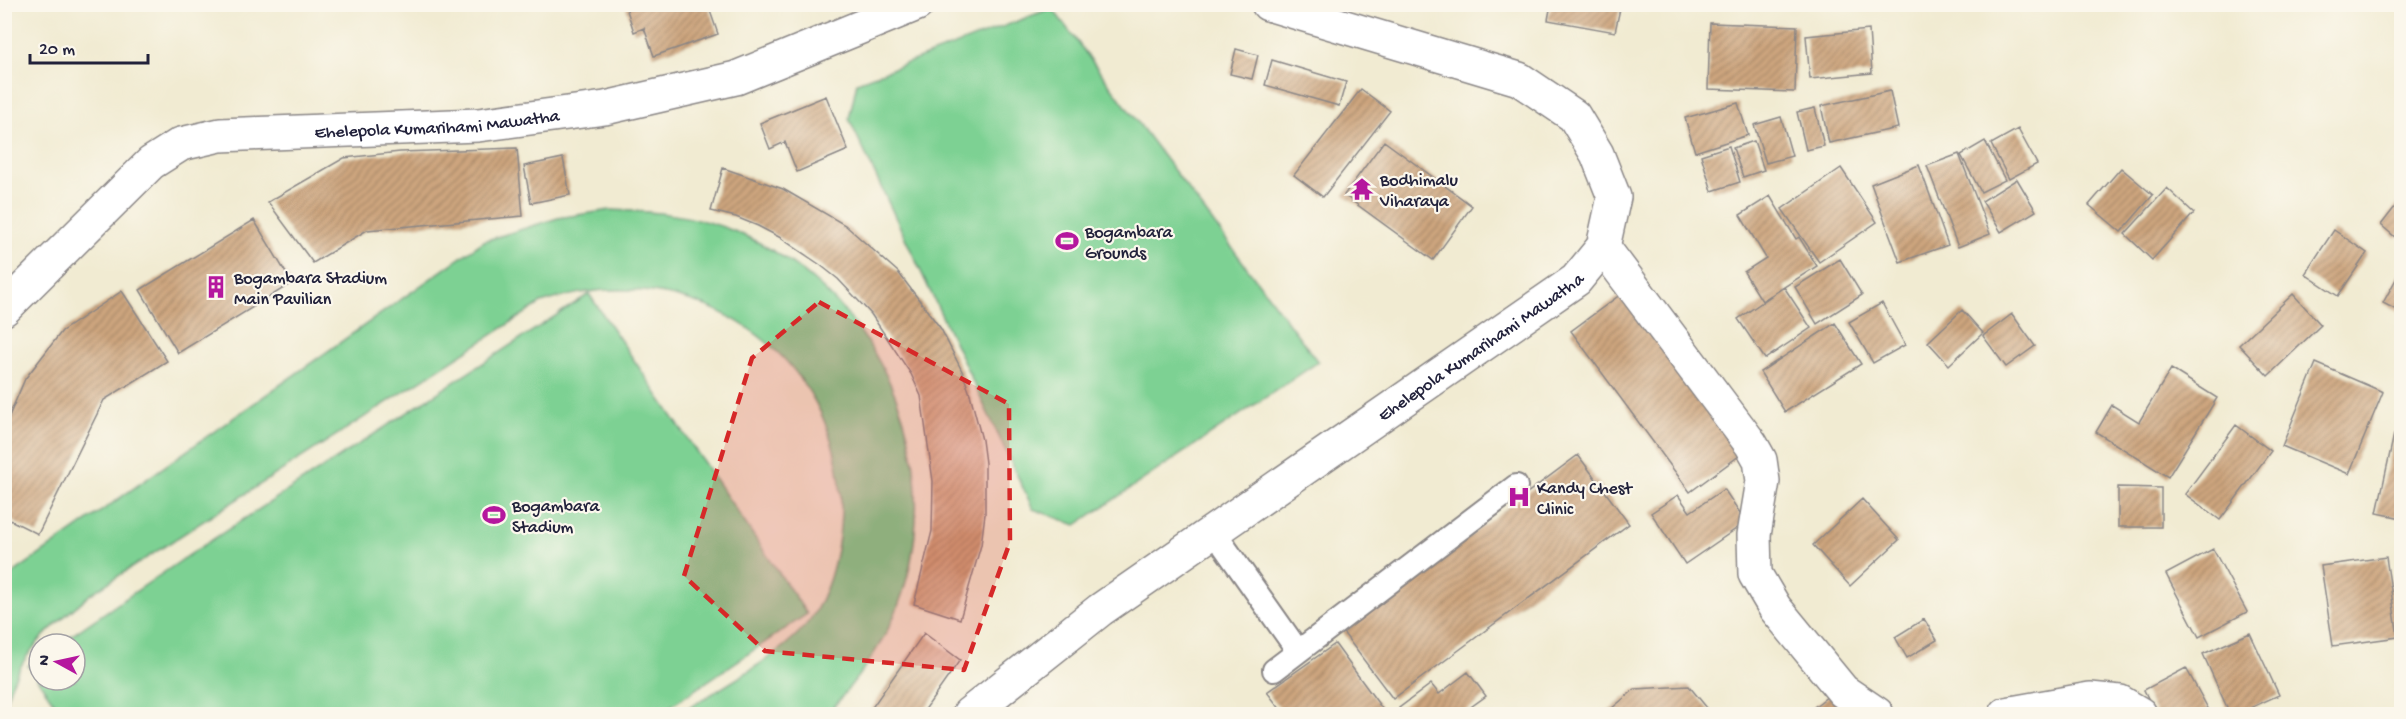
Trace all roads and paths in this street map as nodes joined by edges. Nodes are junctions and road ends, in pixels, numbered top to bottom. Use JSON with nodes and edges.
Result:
{"nodes":[{"id":1,"x":917,"y":4,"type":"edge"},
{"id":2,"x":1268,"y":4,"type":"edge"},
{"id":3,"x":1604,"y":247,"type":"junction"},
{"id":4,"x":4,"y":309,"type":"edge"},
{"id":5,"x":1516,"y":486,"type":"dead end"},
{"id":6,"x":1214,"y":532,"type":"junction"},
{"id":7,"x":1298,"y":651,"type":"junction"},
{"id":8,"x":1274,"y":670,"type":"dead end"},
{"id":9,"x":969,"y":714,"type":"edge"},
{"id":10,"x":1877,"y":714,"type":"edge"},
{"id":11,"x":2006,"y":714,"type":"edge"},
{"id":12,"x":2140,"y":714,"type":"edge"}],
"edges":[{"from":1,"to":4,"type":"street","name":"Ehelepola Kumarihami Mawatha"},
{"from":2,"to":3,"type":"street","name":"Ehelepola Kumarihami Mawatha"},
{"from":3,"to":6,"type":"street","name":"Ehelepola Kumarihami Mawatha"},
{"from":3,"to":10,"type":"street"},
{"from":5,"to":7,"type":"lane"},
{"from":6,"to":7,"type":"lane"},
{"from":6,"to":9,"type":"street","name":"Ehelepola Kumarihami Mawatha"},
{"from":7,"to":8,"type":"lane"},
{"from":11,"to":12,"type":"street"}]}
